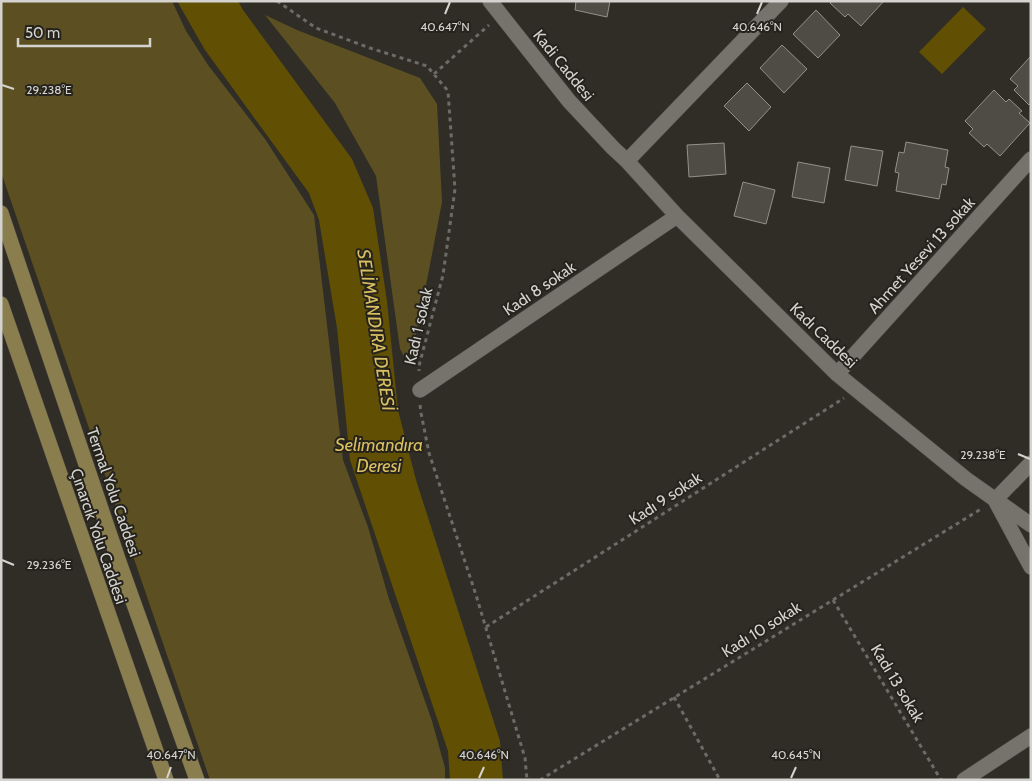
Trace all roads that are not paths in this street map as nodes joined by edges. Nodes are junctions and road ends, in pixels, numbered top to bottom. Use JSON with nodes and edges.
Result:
{"nodes":[{"id":1,"x":490,"y":1,"type":"edge"},
{"id":2,"x":781,"y":1,"type":"edge"},
{"id":3,"x":613,"y":148,"type":"joint"},
{"id":4,"x":1031,"y":159,"type":"edge"},
{"id":5,"x":627,"y":161,"type":"junction"},
{"id":6,"x":1,"y":213,"type":"edge"},
{"id":7,"x":677,"y":216,"type":"junction"},
{"id":8,"x":1,"y":304,"type":"edge"},
{"id":9,"x":837,"y":374,"type":"junction"},
{"id":10,"x":420,"y":390,"type":"road end"},
{"id":11,"x":1031,"y":463,"type":"edge"},
{"id":12,"x":995,"y":500,"type":"junction"},
{"id":13,"x":1031,"y":525,"type":"edge"},
{"id":14,"x":1031,"y":567,"type":"edge"},
{"id":15,"x":1031,"y":736,"type":"edge"},
{"id":16,"x":166,"y":780,"type":"edge"},
{"id":17,"x":198,"y":780,"type":"edge"},
{"id":18,"x":964,"y":780,"type":"edge"}],
"edges":[{"from":1,"to":3,"type":"street","name":"Kadi Caddesi"},
{"from":2,"to":5,"type":"street"},
{"from":3,"to":5,"type":"street","name":"Kadı Caddesi"},
{"from":4,"to":9,"type":"street","name":"Ahmet Yesevi 13 sokak"},
{"from":5,"to":7,"type":"street","name":"Kadı Caddesi"},
{"from":6,"to":17,"type":"main road","name":"Termal Yolu Caddesi"},
{"from":7,"to":9,"type":"street","name":"Kadı Caddesi"},
{"from":7,"to":10,"type":"street","name":"Kadı 8 sokak"},
{"from":8,"to":16,"type":"main road","name":"Çınarcık Yolu Caddesi"},
{"from":9,"to":12,"type":"street","name":"Kadı Caddesi"},
{"from":11,"to":12,"type":"street"},
{"from":12,"to":13,"type":"street","name":"Kadı Caddesi"},
{"from":12,"to":14,"type":"street"},
{"from":15,"to":18,"type":"street"}]}
